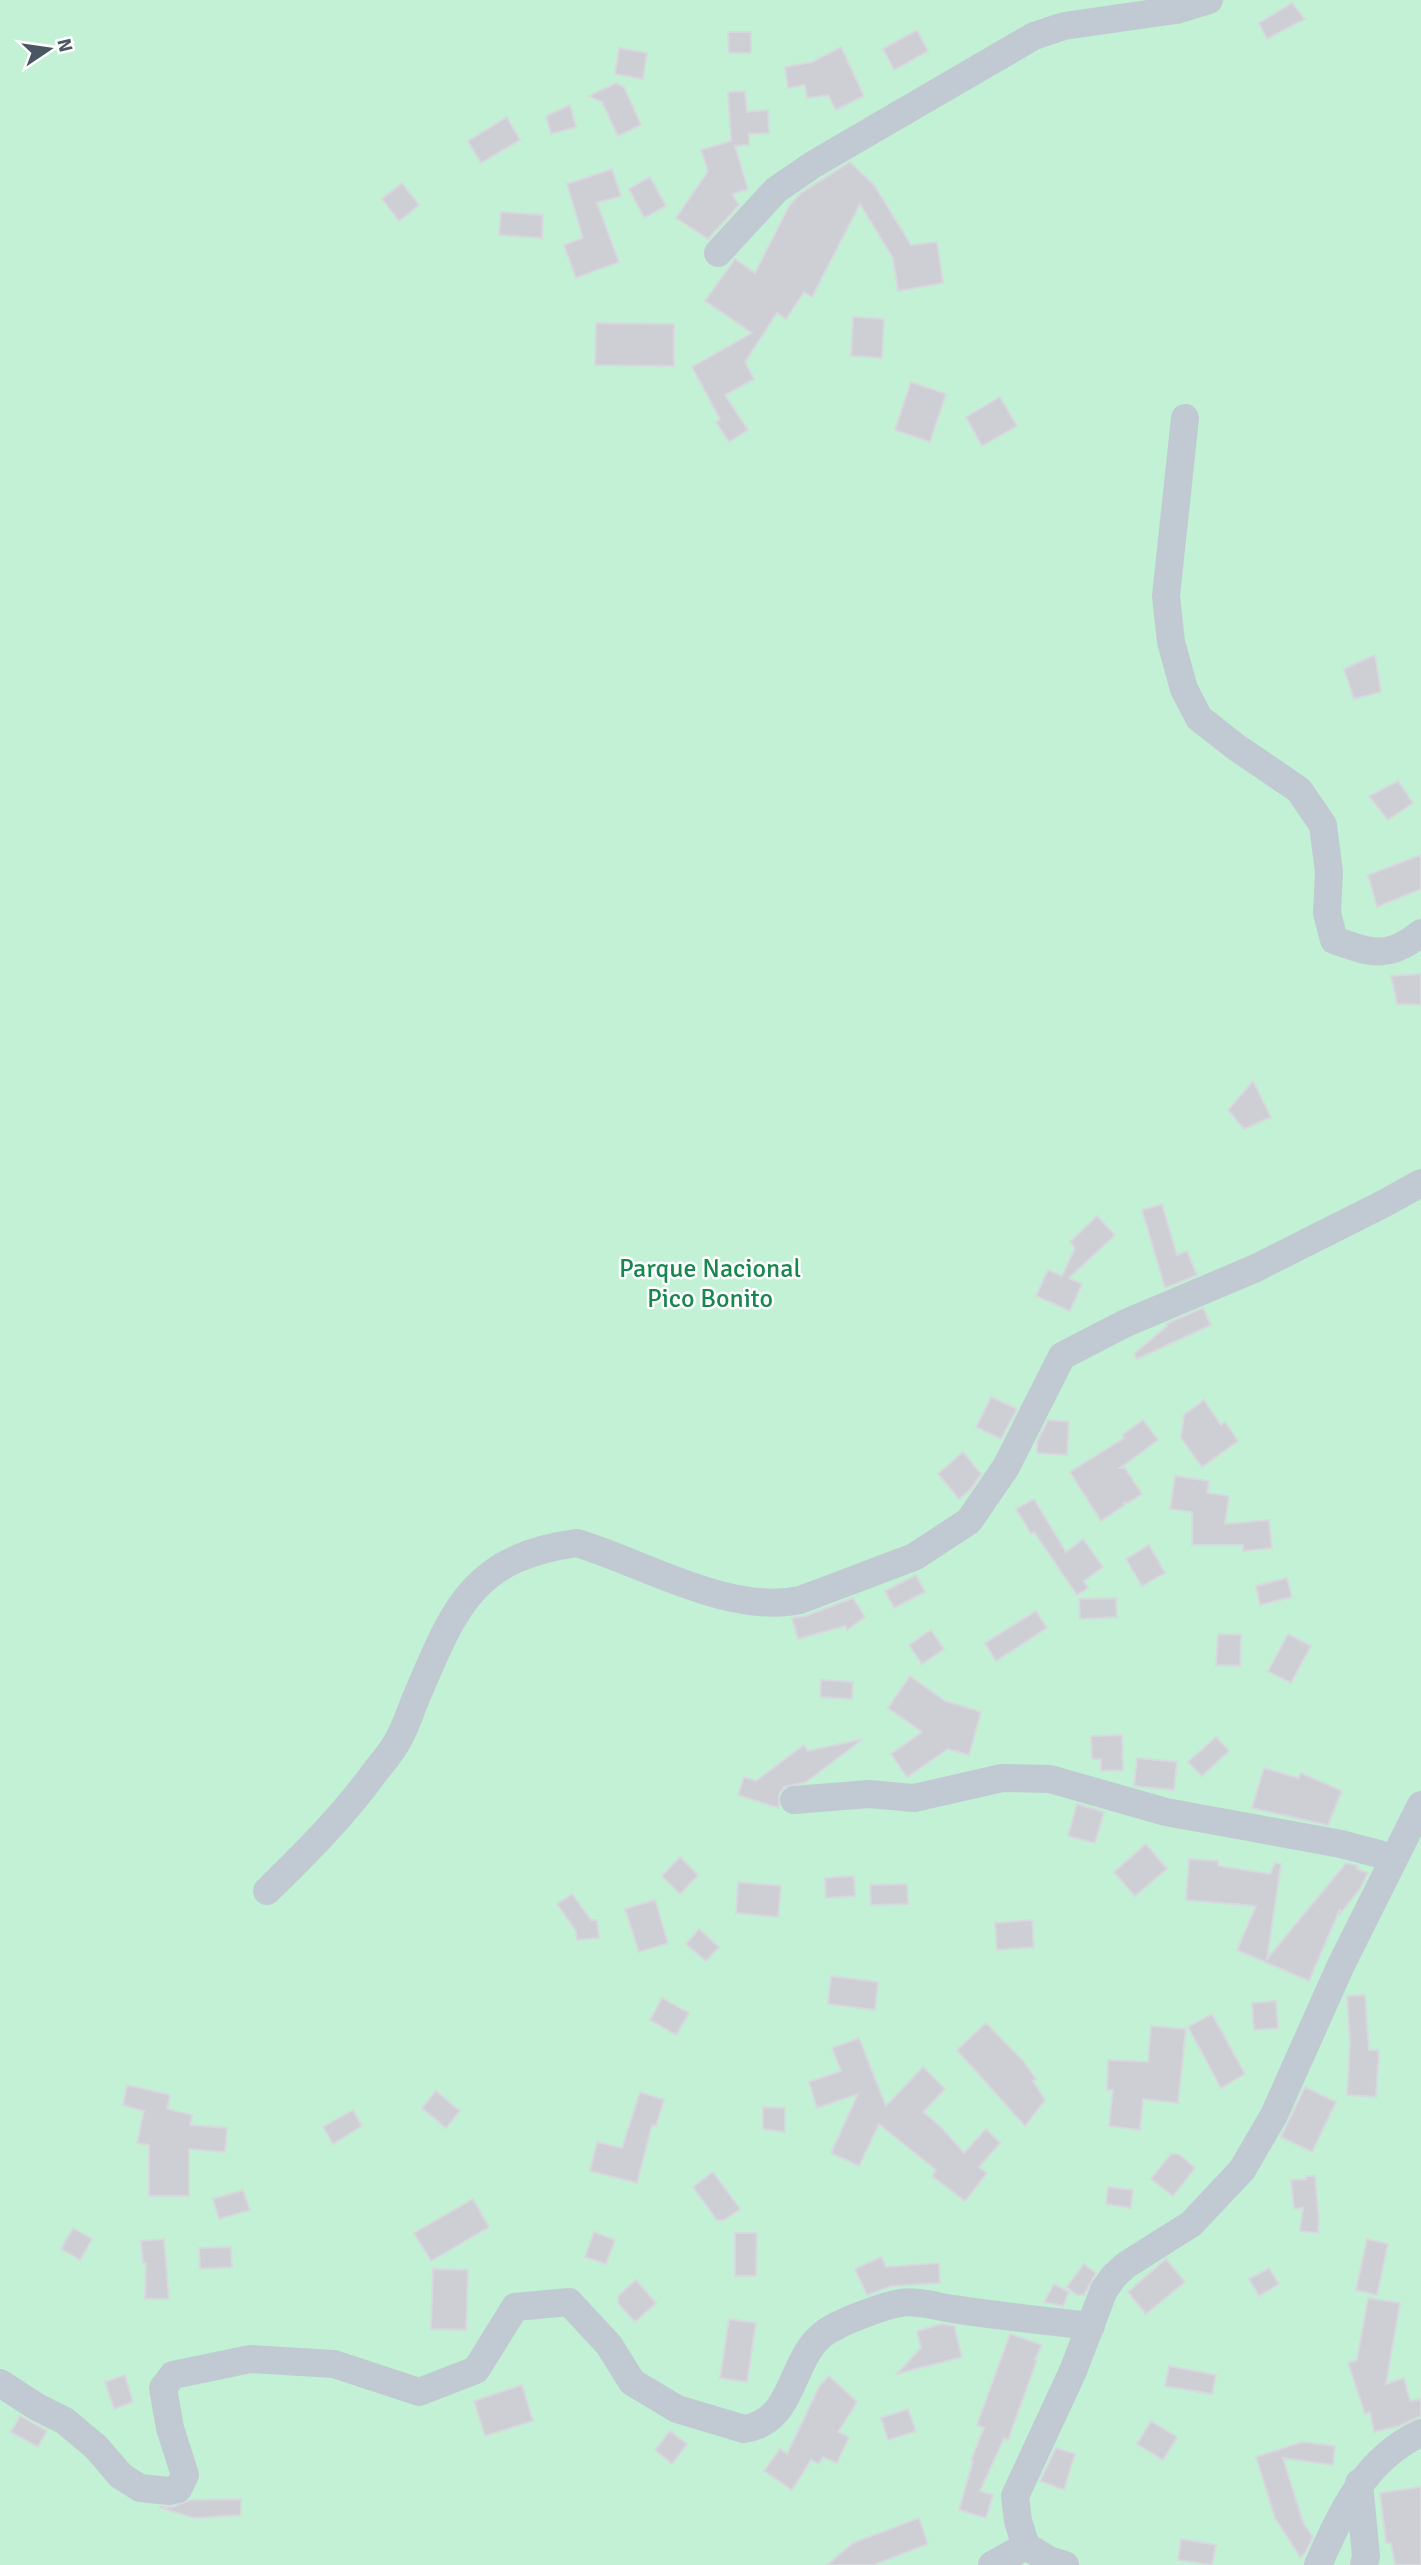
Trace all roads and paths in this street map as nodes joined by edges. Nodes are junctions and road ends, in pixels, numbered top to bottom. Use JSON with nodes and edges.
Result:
{"nodes":[{"id":1,"x":1209,"y":0,"type":"edge"},
{"id":2,"x":718,"y":253,"type":"dead end"},
{"id":3,"x":1185,"y":418,"type":"dead end"},
{"id":4,"x":1421,"y":933,"type":"edge"},
{"id":5,"x":1421,"y":1183,"type":"edge"},
{"id":6,"x":794,"y":1800,"type":"dead end"},
{"id":7,"x":1421,"y":1805,"type":"edge"},
{"id":8,"x":1394,"y":1858,"type":"junction"},
{"id":9,"x":267,"y":1891,"type":"dead end"},
{"id":10,"x":1091,"y":2326,"type":"junction"},
{"id":11,"x":0,"y":2383,"type":"edge"},
{"id":12,"x":1421,"y":2433,"type":"edge"},
{"id":13,"x":1359,"y":2483,"type":"junction"},
{"id":14,"x":1026,"y":2546,"type":"junction"},
{"id":15,"x":992,"y":2565,"type":"edge"},
{"id":16,"x":1065,"y":2565,"type":"edge"},
{"id":17,"x":1318,"y":2565,"type":"edge"},
{"id":18,"x":1364,"y":2565,"type":"edge"}],
"edges":[{"from":1,"to":2,"type":"street"},
{"from":3,"to":4,"type":"street"},
{"from":5,"to":9,"type":"street"},
{"from":6,"to":8,"type":"street"},
{"from":7,"to":8,"type":"street"},
{"from":8,"to":10,"type":"street"},
{"from":10,"to":11,"type":"street"},
{"from":10,"to":14,"type":"street"},
{"from":12,"to":13,"type":"street"},
{"from":13,"to":17,"type":"street"},
{"from":13,"to":18,"type":"street"},
{"from":14,"to":15,"type":"street"},
{"from":14,"to":16,"type":"street"}]}
